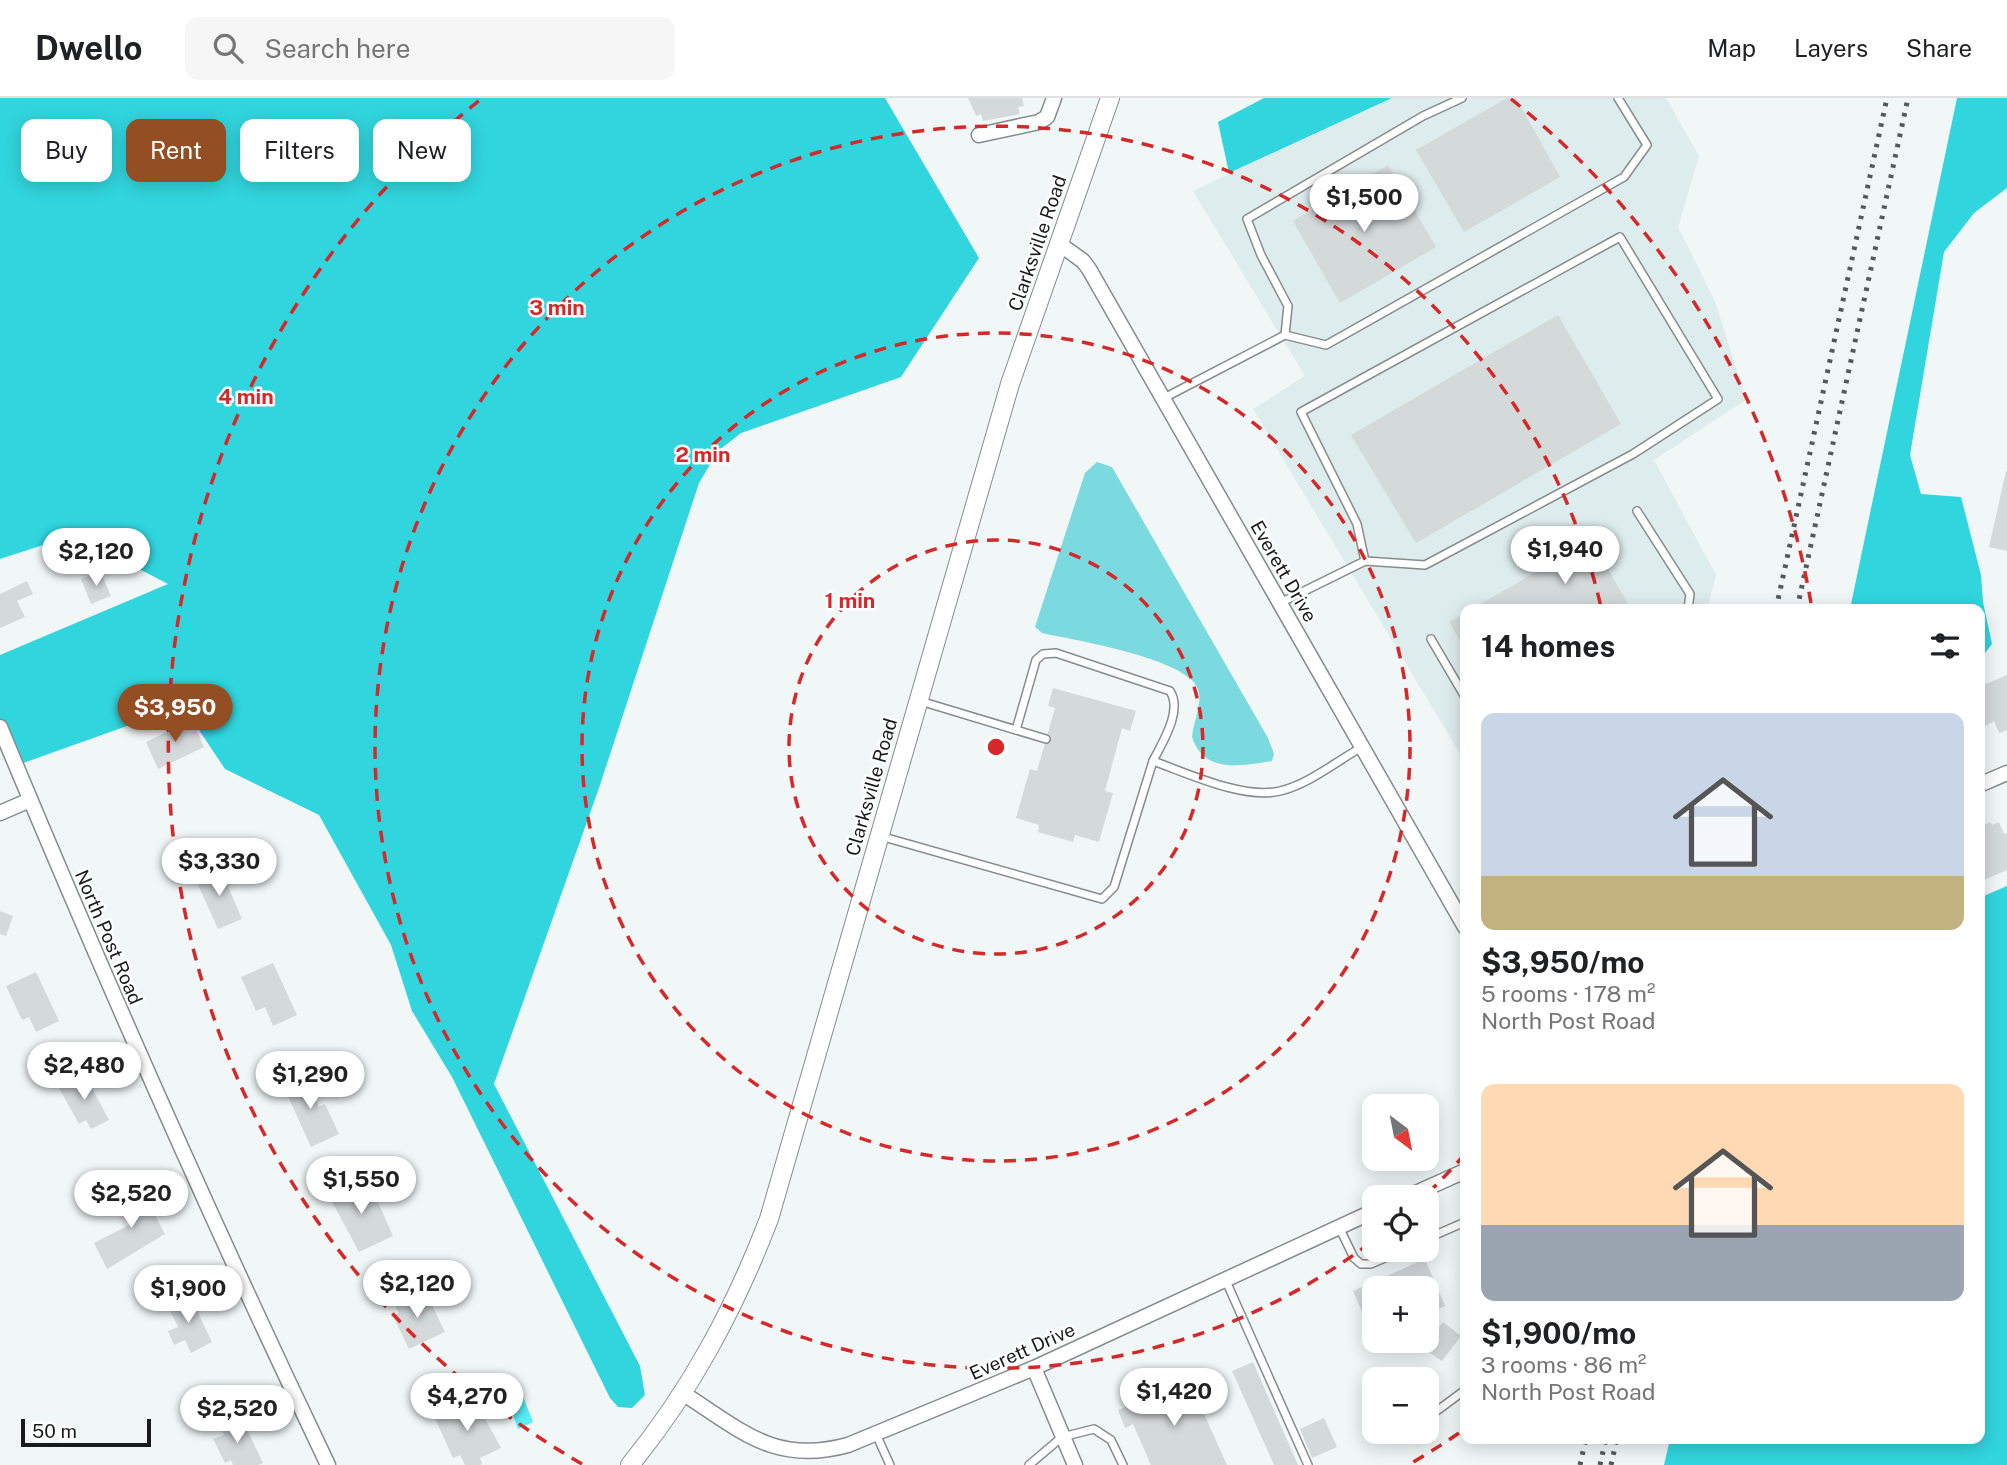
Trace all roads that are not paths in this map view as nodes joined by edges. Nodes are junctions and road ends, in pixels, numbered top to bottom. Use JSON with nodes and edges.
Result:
{"nodes":[{"id":1,"x":1054,"y":98,"type":"edge"},
{"id":2,"x":1110,"y":98,"type":"edge"},
{"id":3,"x":1462,"y":98,"type":"edge"},
{"id":4,"x":1618,"y":98,"type":"edge"},
{"id":5,"x":979,"y":135,"type":"dead end"},
{"id":6,"x":1059,"y":243,"type":"junction"},
{"id":7,"x":1285,"y":335,"type":"junction"},
{"id":8,"x":1164,"y":398,"type":"junction"},
{"id":9,"x":1637,"y":511,"type":"dead end"},
{"id":10,"x":1365,"y":561,"type":"junction"},
{"id":11,"x":1280,"y":603,"type":"junction"},
{"id":12,"x":1689,"y":604,"type":"edge"},
{"id":13,"x":1432,"y":639,"type":"dead end"},
{"id":14,"x":1460,"y":688,"type":"edge"},
{"id":15,"x":918,"y":700,"type":"junction"},
{"id":16,"x":0,"y":727,"type":"edge"},
{"id":17,"x":1016,"y":730,"type":"junction"},
{"id":18,"x":1046,"y":739,"type":"dead end"},
{"id":19,"x":1362,"y":747,"type":"junction"},
{"id":20,"x":1153,"y":761,"type":"junction"},
{"id":21,"x":2007,"y":773,"type":"edge"},
{"id":22,"x":1985,"y":782,"type":"edge"},
{"id":23,"x":30,"y":800,"type":"junction"},
{"id":24,"x":0,"y":813,"type":"edge"},
{"id":25,"x":879,"y":835,"type":"junction"},
{"id":26,"x":1460,"y":918,"type":"edge"},
{"id":27,"x":1460,"y":1173,"type":"edge"},
{"id":28,"x":1434,"y":1185,"type":"edge"},
{"id":29,"x":1362,"y":1217,"type":"edge"},
{"id":30,"x":1460,"y":1224,"type":"edge"},
{"id":31,"x":1340,"y":1228,"type":"junction"},
{"id":32,"x":1439,"y":1233,"type":"edge"},
{"id":33,"x":1376,"y":1262,"type":"edge"},
{"id":34,"x":1226,"y":1281,"type":"junction"},
{"id":35,"x":1034,"y":1368,"type":"junction"},
{"id":36,"x":684,"y":1394,"type":"junction"},
{"id":37,"x":1460,"y":1394,"type":"edge"},
{"id":38,"x":1439,"y":1409,"type":"edge"},
{"id":39,"x":876,"y":1434,"type":"junction"},
{"id":40,"x":1062,"y":1437,"type":"junction"},
{"id":41,"x":328,"y":1465,"type":"edge"},
{"id":42,"x":629,"y":1465,"type":"edge"},
{"id":43,"x":890,"y":1465,"type":"edge"},
{"id":44,"x":1028,"y":1465,"type":"edge"},
{"id":45,"x":1074,"y":1465,"type":"edge"},
{"id":46,"x":1123,"y":1465,"type":"edge"},
{"id":47,"x":1308,"y":1465,"type":"edge"}],
"edges":[{"from":1,"to":5,"type":"street"},
{"from":2,"to":6,"type":"street","name":"Clarksville Road"},
{"from":3,"to":7,"type":"lane"},
{"from":4,"to":7,"type":"lane"},
{"from":6,"to":8,"type":"street","name":"Everett Drive"},
{"from":6,"to":15,"type":"street","name":"Clarksville Road"},
{"from":7,"to":8,"type":"lane"},
{"from":8,"to":11,"type":"street","name":"Everett Drive"},
{"from":9,"to":12,"type":"lane"},
{"from":10,"to":10,"type":"lane"},
{"from":10,"to":11,"type":"lane"},
{"from":11,"to":19,"type":"street","name":"Everett Drive"},
{"from":13,"to":14,"type":"lane"},
{"from":15,"to":17,"type":"lane"},
{"from":15,"to":25,"type":"street","name":"Clarksville Road"},
{"from":16,"to":23,"type":"street","name":"North Post Road"},
{"from":17,"to":18,"type":"lane"},
{"from":17,"to":20,"type":"lane"},
{"from":19,"to":20,"type":"lane"},
{"from":19,"to":26,"type":"street","name":"Everett Drive"},
{"from":20,"to":25,"type":"lane"},
{"from":21,"to":22,"type":"street"},
{"from":23,"to":24,"type":"street"},
{"from":23,"to":41,"type":"street","name":"North Post Road"},
{"from":25,"to":36,"type":"street","name":"Clarksville Road"},
{"from":27,"to":28,"type":"street"},
{"from":29,"to":31,"type":"street","name":"Everett Drive"},
{"from":30,"to":32,"type":"lane"},
{"from":31,"to":33,"type":"lane"},
{"from":31,"to":34,"type":"street","name":"Everett Drive"},
{"from":34,"to":35,"type":"street","name":"Everett Drive"},
{"from":34,"to":47,"type":"lane"},
{"from":35,"to":39,"type":"street","name":"Everett Drive"},
{"from":35,"to":40,"type":"street"},
{"from":36,"to":39,"type":"street","name":"Everett Drive"},
{"from":36,"to":42,"type":"street","name":"Clarksville Road"},
{"from":37,"to":38,"type":"lane"},
{"from":39,"to":43,"type":"lane"},
{"from":40,"to":44,"type":"lane"},
{"from":40,"to":45,"type":"street"},
{"from":40,"to":46,"type":"lane"}]}
